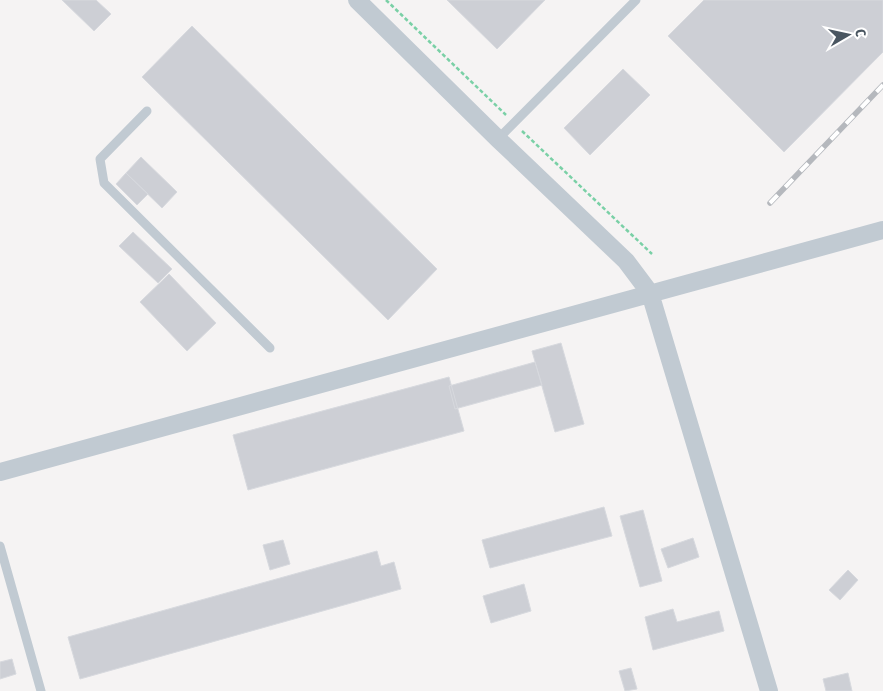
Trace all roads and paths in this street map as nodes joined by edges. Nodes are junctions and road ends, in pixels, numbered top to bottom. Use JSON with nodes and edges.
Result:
{"nodes":[{"id":1,"x":636,"y":0,"type":"edge"},
{"id":2,"x":362,"y":2,"type":"edge"},
{"id":3,"x":147,"y":112,"type":"dead end"},
{"id":4,"x":498,"y":139,"type":"junction"},
{"id":5,"x":883,"y":230,"type":"edge"},
{"id":6,"x":650,"y":293,"type":"junction"},
{"id":7,"x":270,"y":348,"type":"dead end"},
{"id":8,"x":0,"y":472,"type":"edge"},
{"id":9,"x":0,"y":546,"type":"edge"},
{"id":10,"x":40,"y":691,"type":"edge"},
{"id":11,"x":769,"y":691,"type":"edge"}],
"edges":[{"from":1,"to":4,"type":"lane"},
{"from":2,"to":4,"type":"street"},
{"from":3,"to":7,"type":"lane"},
{"from":4,"to":6,"type":"street"},
{"from":5,"to":6,"type":"street"},
{"from":6,"to":8,"type":"street"},
{"from":6,"to":11,"type":"street"},
{"from":9,"to":10,"type":"lane"}]}
